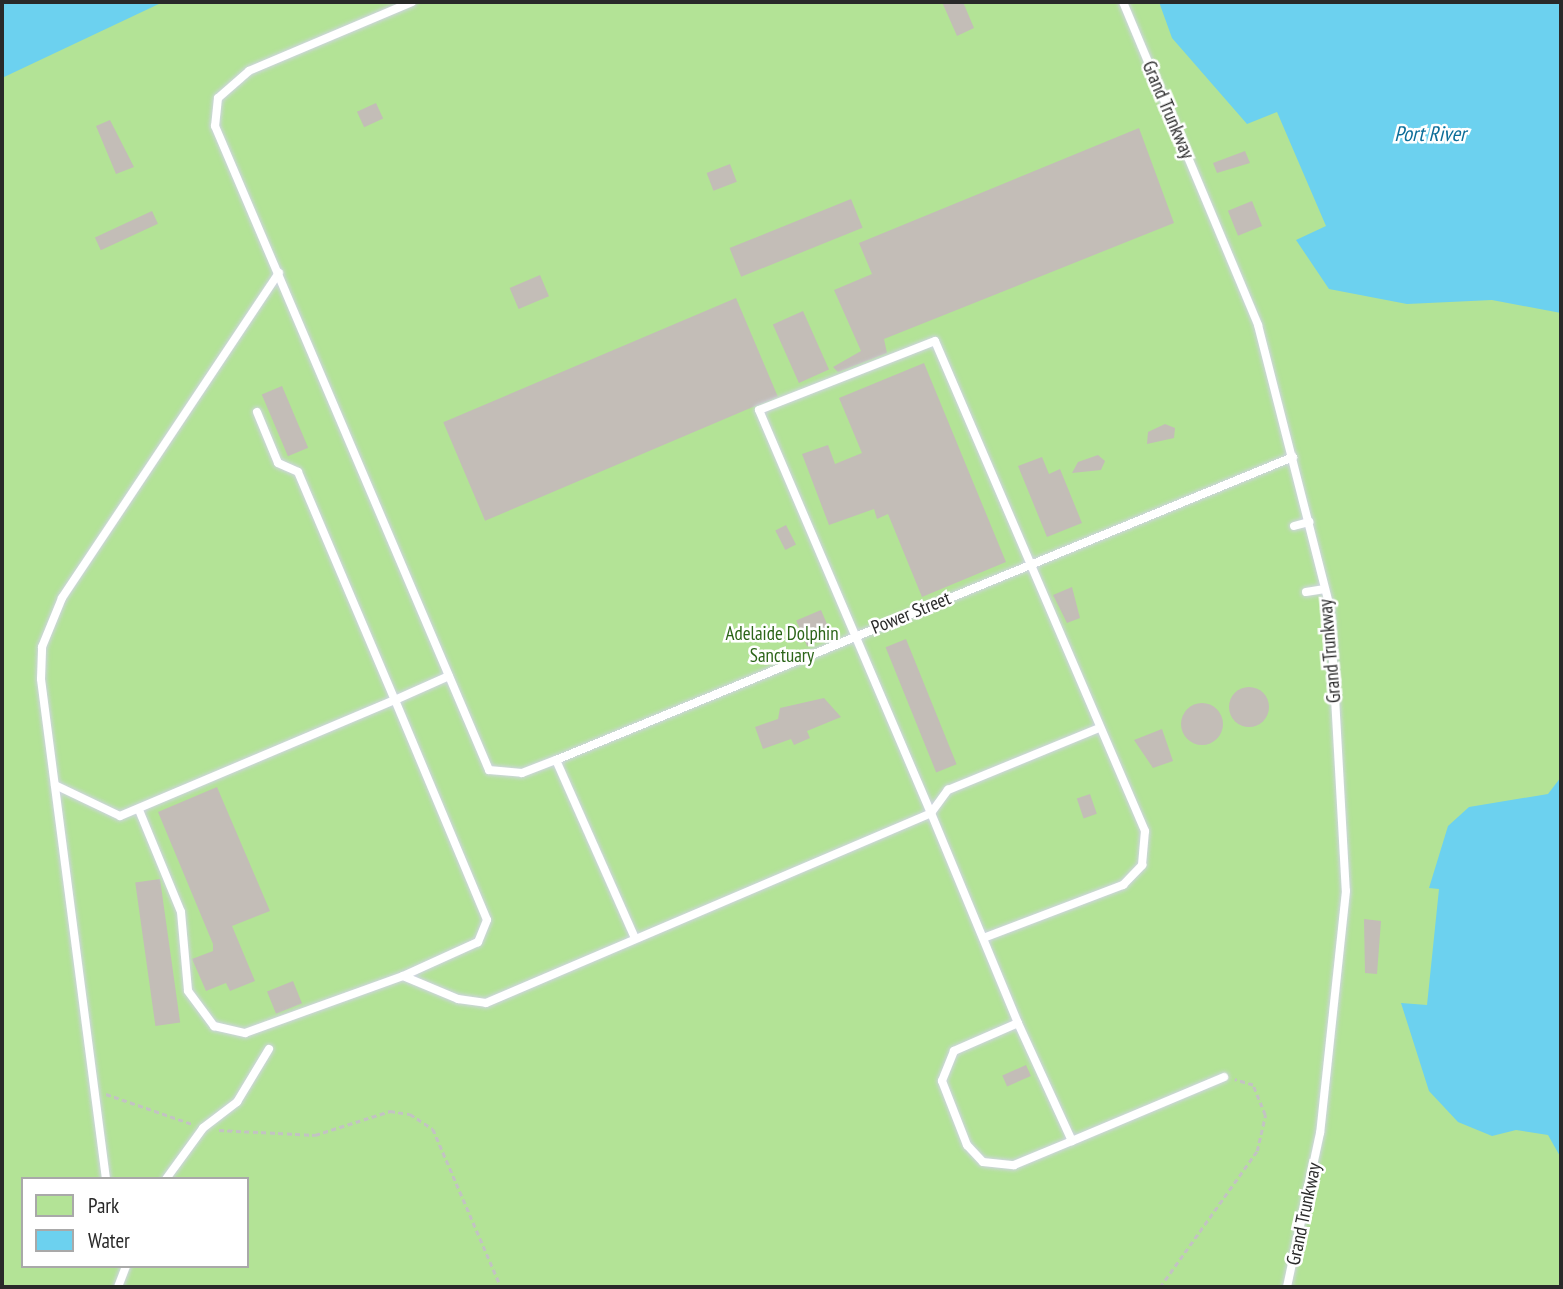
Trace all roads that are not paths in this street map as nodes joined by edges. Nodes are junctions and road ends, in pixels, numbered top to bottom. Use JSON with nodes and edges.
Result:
{"nodes":[{"id":1,"x":412,"y":2,"type":"edge"},
{"id":2,"x":1122,"y":2,"type":"edge"},
{"id":3,"x":279,"y":273,"type":"junction"},
{"id":4,"x":257,"y":412,"type":"dead end"},
{"id":5,"x":1293,"y":457,"type":"junction"},
{"id":6,"x":1309,"y":522,"type":"junction"},
{"id":7,"x":1294,"y":526,"type":"dead end"},
{"id":8,"x":1027,"y":566,"type":"junction"},
{"id":9,"x":1325,"y":589,"type":"junction"},
{"id":10,"x":1306,"y":592,"type":"dead end"},
{"id":11,"x":856,"y":636,"type":"junction"},
{"id":12,"x":449,"y":676,"type":"junction"},
{"id":13,"x":395,"y":699,"type":"junction"},
{"id":14,"x":1099,"y":728,"type":"junction"},
{"id":15,"x":556,"y":760,"type":"junction"},
{"id":16,"x":55,"y":785,"type":"junction"},
{"id":17,"x":139,"y":810,"type":"junction"},
{"id":18,"x":932,"y":813,"type":"junction"},
{"id":19,"x":986,"y":937,"type":"junction"},
{"id":20,"x":635,"y":938,"type":"junction"},
{"id":21,"x":402,"y":976,"type":"junction"},
{"id":22,"x":1018,"y":1023,"type":"junction"},
{"id":23,"x":269,"y":1049,"type":"dead end"},
{"id":24,"x":1224,"y":1077,"type":"road end"},
{"id":25,"x":1072,"y":1141,"type":"junction"},
{"id":26,"x":106,"y":1177,"type":"edge"},
{"id":27,"x":167,"y":1177,"type":"edge"},
{"id":28,"x":125,"y":1268,"type":"edge"},
{"id":29,"x":118,"y":1284,"type":"edge"},
{"id":30,"x":1287,"y":1287,"type":"edge"}],
"edges":[{"from":1,"to":3,"type":"lane"},
{"from":2,"to":5,"type":"lane","name":"Grand Trunkway"},
{"from":3,"to":12,"type":"lane"},
{"from":3,"to":16,"type":"lane"},
{"from":4,"to":13,"type":"lane"},
{"from":5,"to":6,"type":"lane","name":"Grand Trunkway"},
{"from":5,"to":8,"type":"lane","name":"Power Street"},
{"from":6,"to":7,"type":"lane"},
{"from":6,"to":9,"type":"lane","name":"Grand Trunkway"},
{"from":8,"to":11,"type":"lane","name":"Power Street"},
{"from":8,"to":11,"type":"lane"},
{"from":8,"to":14,"type":"lane"},
{"from":9,"to":10,"type":"lane"},
{"from":9,"to":30,"type":"lane","name":"Grand Trunkway"},
{"from":11,"to":15,"type":"lane","name":"Power Street"},
{"from":11,"to":18,"type":"lane"},
{"from":12,"to":13,"type":"lane"},
{"from":12,"to":15,"type":"lane","name":"Power Street"},
{"from":13,"to":17,"type":"lane"},
{"from":13,"to":21,"type":"lane"},
{"from":14,"to":18,"type":"lane"},
{"from":14,"to":19,"type":"lane"},
{"from":15,"to":20,"type":"lane"},
{"from":16,"to":17,"type":"lane"},
{"from":16,"to":26,"type":"lane"},
{"from":17,"to":21,"type":"lane"},
{"from":18,"to":19,"type":"lane"},
{"from":18,"to":20,"type":"lane"},
{"from":19,"to":22,"type":"lane"},
{"from":20,"to":21,"type":"lane"},
{"from":22,"to":25,"type":"lane"},
{"from":22,"to":25,"type":"lane"},
{"from":23,"to":27,"type":"lane"},
{"from":24,"to":25,"type":"lane"},
{"from":28,"to":29,"type":"lane"}]}
